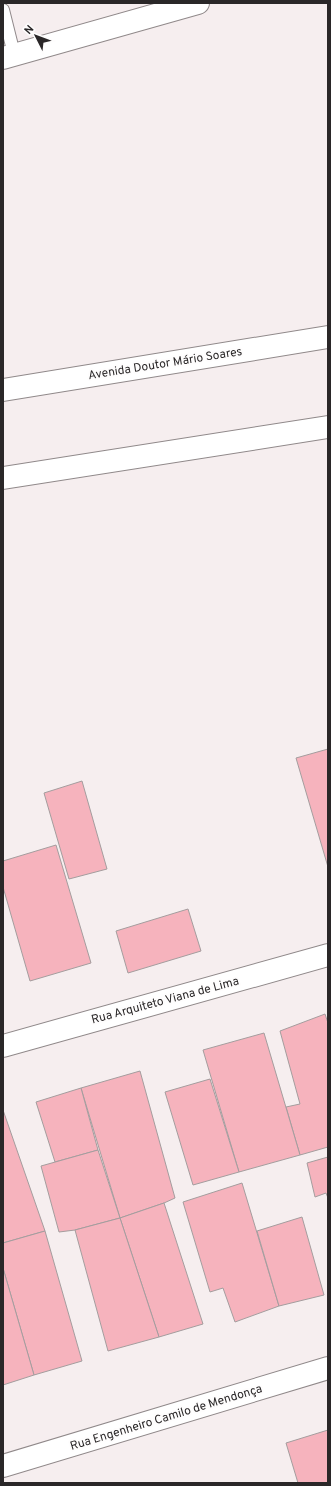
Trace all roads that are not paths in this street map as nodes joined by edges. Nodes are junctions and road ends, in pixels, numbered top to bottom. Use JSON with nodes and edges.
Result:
{"nodes":[{"id":1,"x":198,"y":3,"type":"edge"},
{"id":2,"x":3,"y":10,"type":"edge"},
{"id":3,"x":9,"y":56,"type":"edge"},
{"id":4,"x":328,"y":337,"type":"edge"},
{"id":5,"x":3,"y":390,"type":"edge"},
{"id":6,"x":328,"y":427,"type":"edge"},
{"id":7,"x":3,"y":478,"type":"edge"},
{"id":8,"x":328,"y":955,"type":"edge"},
{"id":9,"x":3,"y":1046,"type":"edge"},
{"id":10,"x":328,"y":1368,"type":"edge"},
{"id":11,"x":3,"y":1466,"type":"edge"}],
"edges":[{"from":1,"to":3,"type":"street"},
{"from":2,"to":3,"type":"lane"},
{"from":4,"to":5,"type":"street","name":"Avenida Doutor Mário Soares"},
{"from":6,"to":7,"type":"street"},
{"from":8,"to":9,"type":"street","name":"Rua Arquiteto Viana de Lima"},
{"from":10,"to":11,"type":"street","name":"Rua Engenheiro Camilo de Mendonça"}]}
